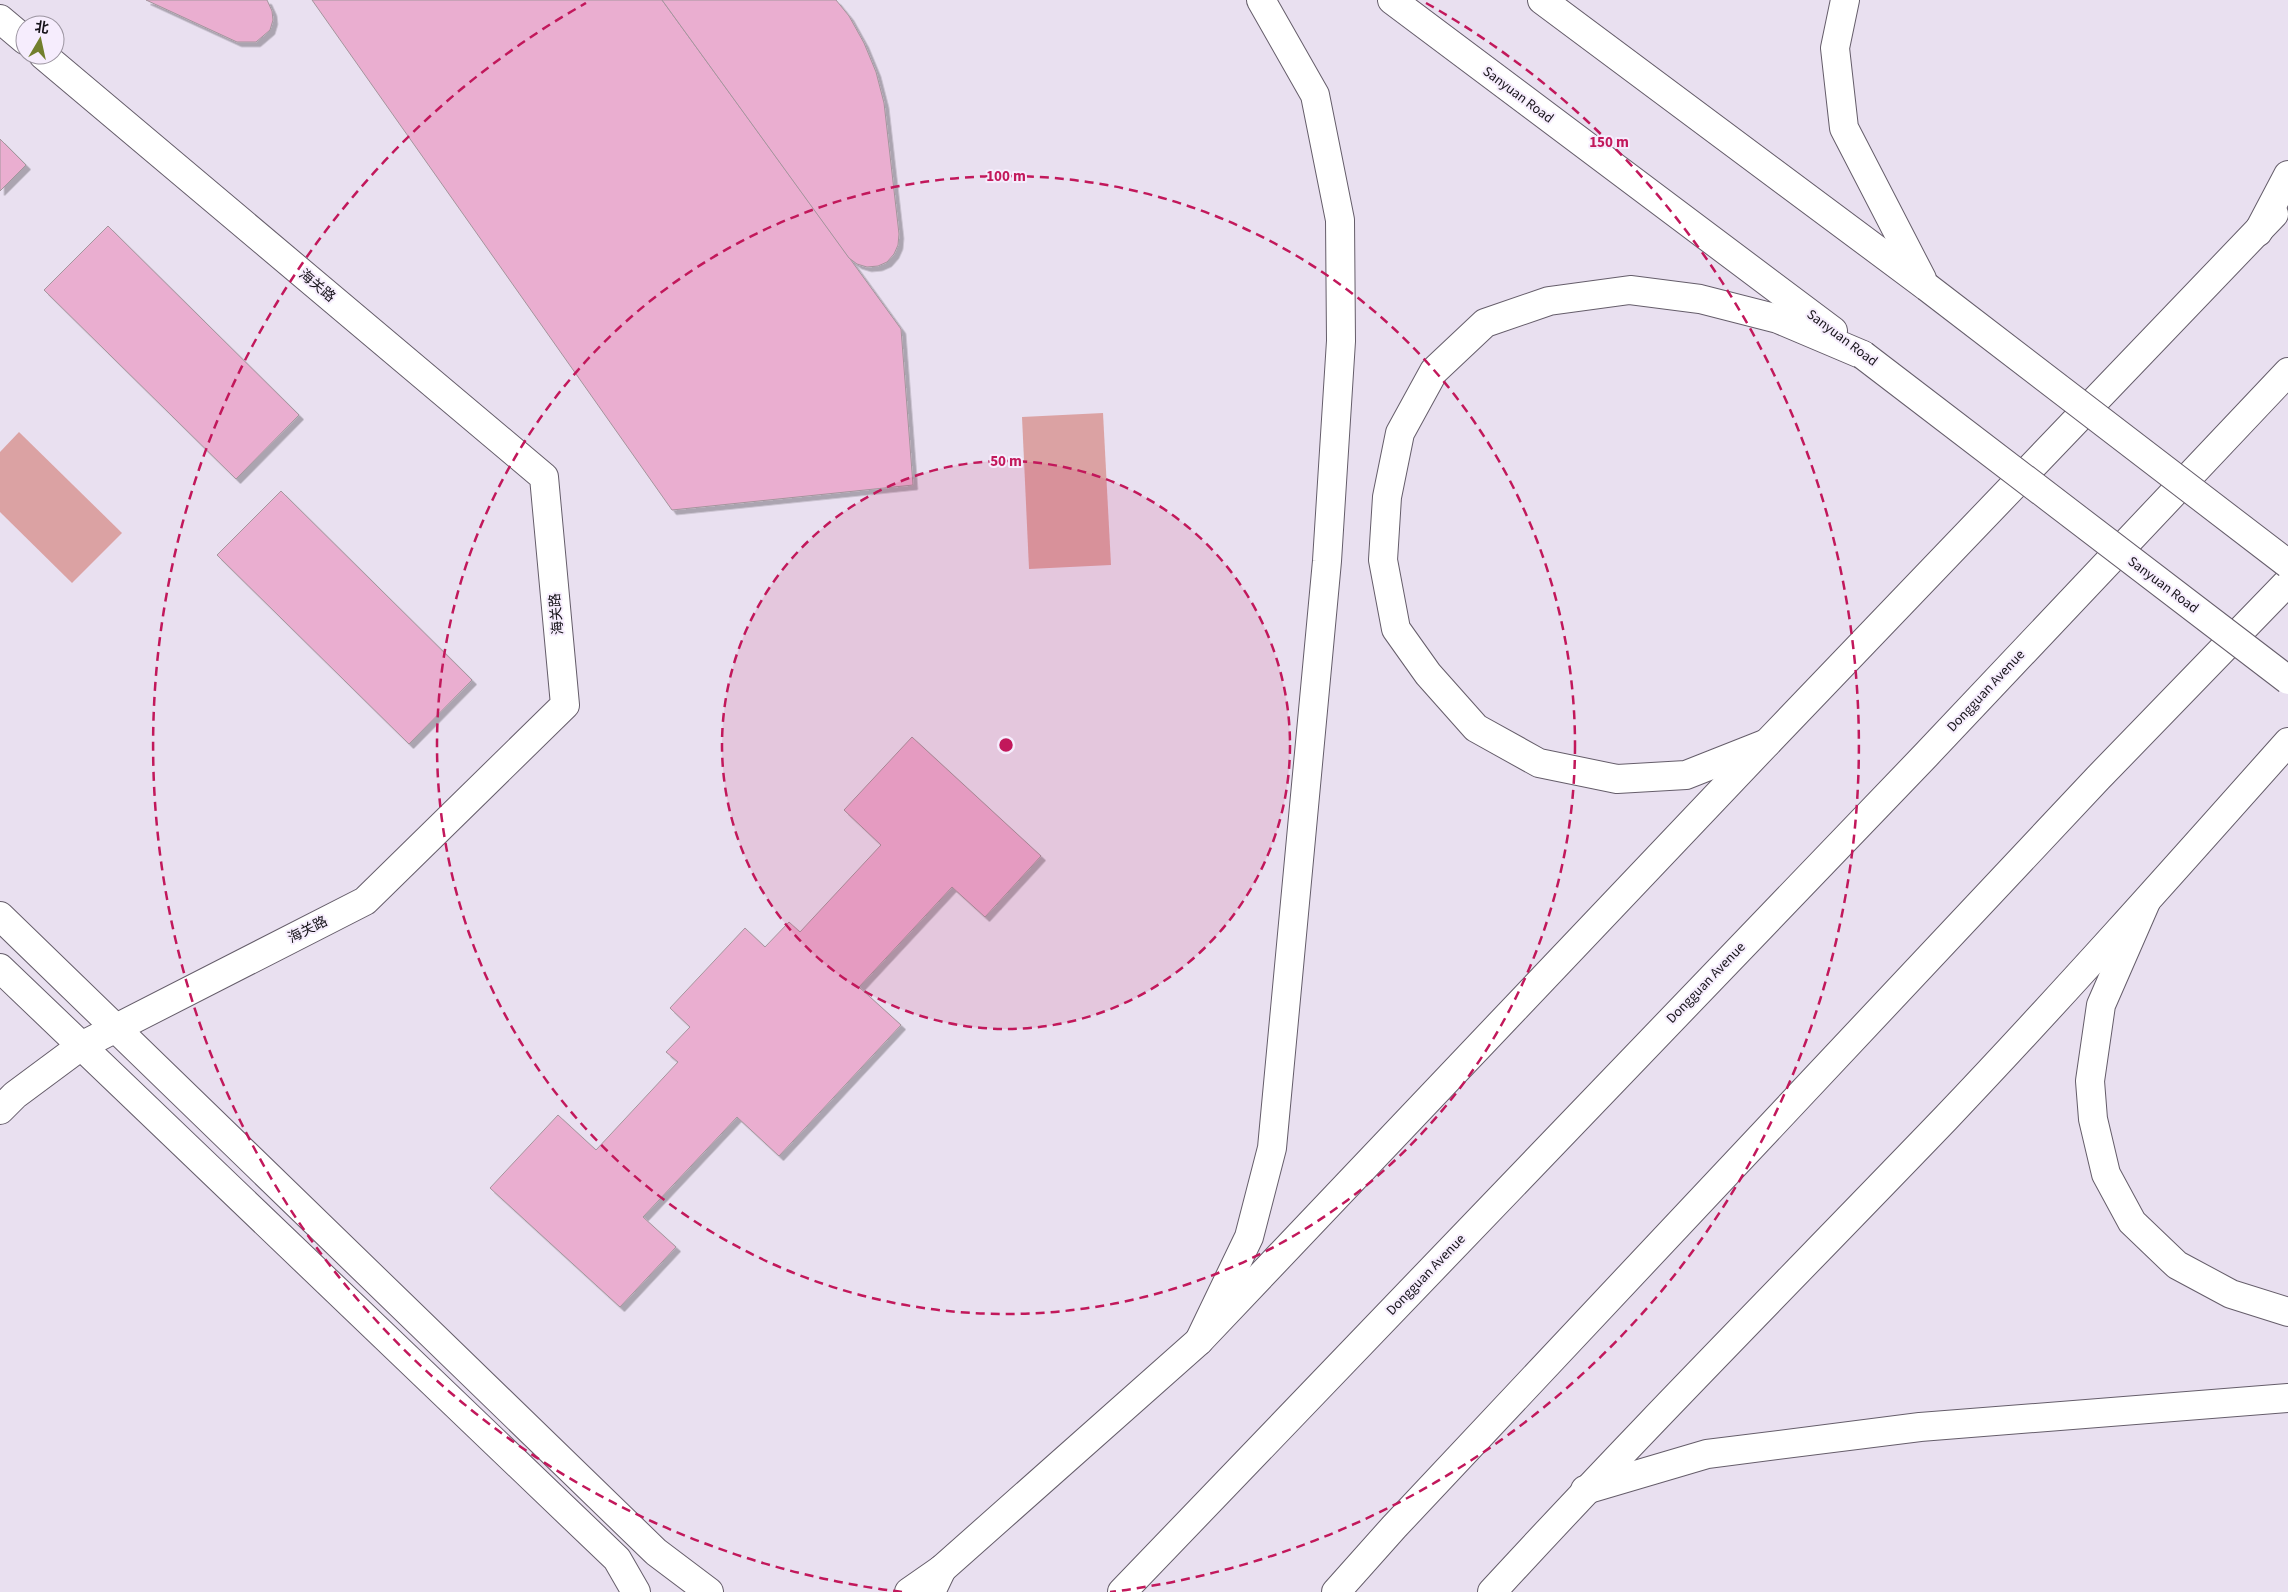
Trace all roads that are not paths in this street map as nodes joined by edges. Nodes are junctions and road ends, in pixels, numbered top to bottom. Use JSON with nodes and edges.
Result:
{"nodes":[{"id":1,"x":1262,"y":0,"type":"edge"},
{"id":2,"x":1392,"y":0,"type":"edge"},
{"id":3,"x":1542,"y":0,"type":"edge"},
{"id":4,"x":1845,"y":0,"type":"edge"},
{"id":5,"x":0,"y":19,"type":"edge"},
{"id":6,"x":15,"y":32,"type":"edge"},
{"id":7,"x":55,"y":65,"type":"edge"},
{"id":8,"x":2288,"y":175,"type":"edge"},
{"id":9,"x":2288,"y":200,"type":"edge"},
{"id":10,"x":2258,"y":232,"type":"junction"},
{"id":11,"x":1927,"y":287,"type":"junction"},
{"id":12,"x":1863,"y":355,"type":"junction"},
{"id":13,"x":2288,"y":372,"type":"edge"},
{"id":14,"x":2288,"y":564,"type":"edge"},
{"id":15,"x":2288,"y":582,"type":"edge"},
{"id":16,"x":2288,"y":680,"type":"edge"},
{"id":17,"x":2288,"y":742,"type":"edge"},
{"id":18,"x":1767,"y":743,"type":"junction"},
{"id":19,"x":2146,"y":902,"type":"junction"},
{"id":20,"x":0,"y":916,"type":"edge"},
{"id":21,"x":0,"y":968,"type":"edge"},
{"id":22,"x":116,"y":1028,"type":"junction"},
{"id":23,"x":81,"y":1046,"type":"junction"},
{"id":24,"x":0,"y":1110,"type":"edge"},
{"id":25,"x":2288,"y":1312,"type":"edge"},
{"id":26,"x":1199,"y":1341,"type":"junction"},
{"id":27,"x":2288,"y":1398,"type":"edge"},
{"id":28,"x":1586,"y":1490,"type":"junction"},
{"id":29,"x":936,"y":1580,"type":"edge"},
{"id":30,"x":636,"y":1592,"type":"edge"},
{"id":31,"x":709,"y":1592,"type":"edge"},
{"id":32,"x":909,"y":1592,"type":"edge"},
{"id":33,"x":1122,"y":1592,"type":"edge"},
{"id":34,"x":1336,"y":1592,"type":"edge"},
{"id":35,"x":1492,"y":1592,"type":"edge"}],
"edges":[{"from":1,"to":26,"type":"main road"},
{"from":2,"to":12,"type":"main road","name":"Sanyuan Road"},
{"from":3,"to":11,"type":"main road"},
{"from":4,"to":11,"type":"main road"},
{"from":5,"to":6,"type":"main road"},
{"from":7,"to":22,"type":"main road","name":"海关路"},
{"from":8,"to":10,"type":"main road"},
{"from":9,"to":10,"type":"main road"},
{"from":10,"to":18,"type":"main road"},
{"from":11,"to":14,"type":"main road","bridge":true},
{"from":12,"to":16,"type":"main road","name":"Sanyuan Road","bridge":true},
{"from":12,"to":18,"type":"main road"},
{"from":13,"to":33,"type":"main road","name":"Dongguan Avenue"},
{"from":15,"to":34,"type":"main road"},
{"from":17,"to":19,"type":"main road"},
{"from":18,"to":26,"type":"main road"},
{"from":19,"to":25,"type":"main road"},
{"from":19,"to":28,"type":"main road"},
{"from":20,"to":22,"type":"main road"},
{"from":21,"to":23,"type":"main road"},
{"from":22,"to":23,"type":"main road","name":"海关路"},
{"from":22,"to":31,"type":"main road"},
{"from":23,"to":24,"type":"main road","name":"海关路"},
{"from":23,"to":30,"type":"main road"},
{"from":26,"to":29,"type":"main road"},
{"from":27,"to":28,"type":"main road"},
{"from":28,"to":35,"type":"main road"},
{"from":29,"to":32,"type":"main road"}]}
